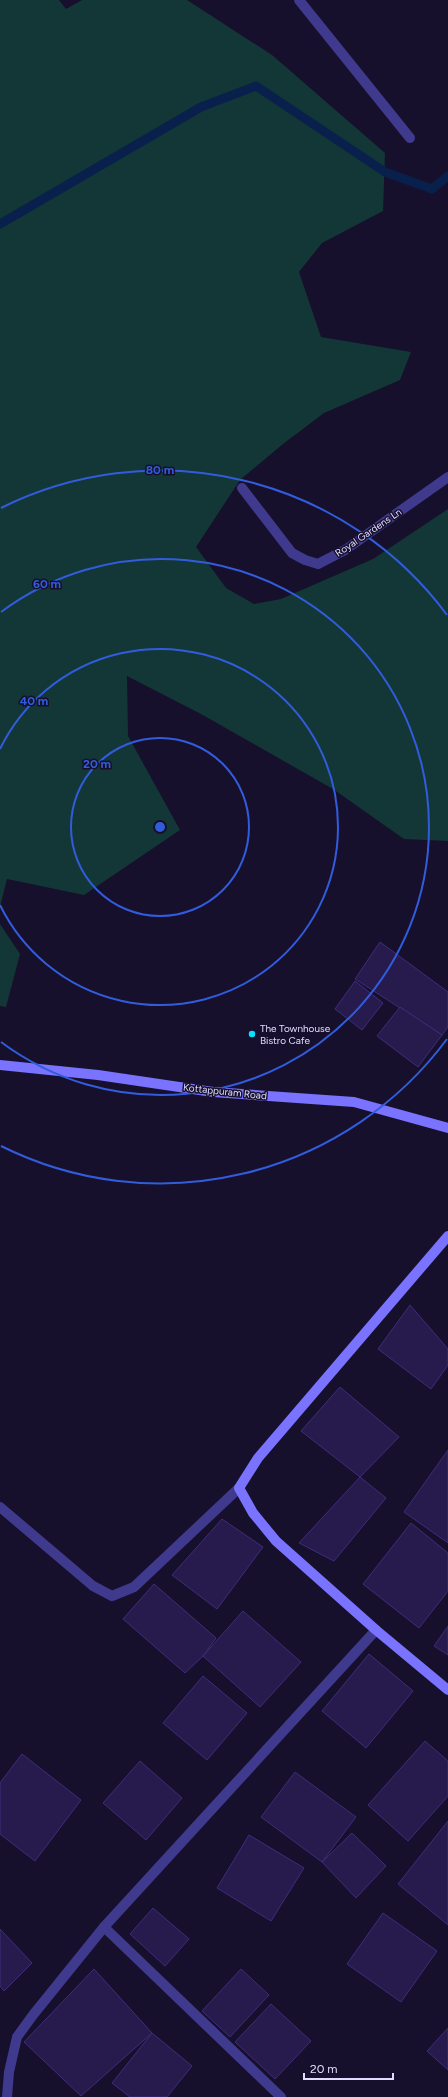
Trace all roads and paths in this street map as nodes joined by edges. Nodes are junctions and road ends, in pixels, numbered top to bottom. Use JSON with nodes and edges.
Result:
{"nodes":[{"id":1,"x":299,"y":0,"type":"edge"},
{"id":2,"x":410,"y":138,"type":"dead end"},
{"id":3,"x":448,"y":477,"type":"edge"},
{"id":4,"x":242,"y":488,"type":"dead end"},
{"id":5,"x":0,"y":1065,"type":"edge"},
{"id":6,"x":448,"y":1128,"type":"edge"},
{"id":7,"x":448,"y":1236,"type":"edge"},
{"id":8,"x":240,"y":1488,"type":"junction"},
{"id":9,"x":0,"y":1507,"type":"edge"},
{"id":10,"x":376,"y":1630,"type":"junction"},
{"id":11,"x":448,"y":1690,"type":"edge"},
{"id":12,"x":104,"y":1927,"type":"junction"},
{"id":13,"x":7,"y":2097,"type":"edge"},
{"id":14,"x":281,"y":2097,"type":"edge"}],
"edges":[{"from":1,"to":2,"type":"street"},
{"from":3,"to":4,"type":"street","name":"Royal Gardens Ln"},
{"from":5,"to":6,"type":"street","name":"Kottappuram Road"},
{"from":7,"to":8,"type":"street"},
{"from":8,"to":9,"type":"street"},
{"from":8,"to":10,"type":"street"},
{"from":10,"to":11,"type":"street"},
{"from":10,"to":12,"type":"street"},
{"from":12,"to":13,"type":"street"},
{"from":12,"to":14,"type":"street"}]}
